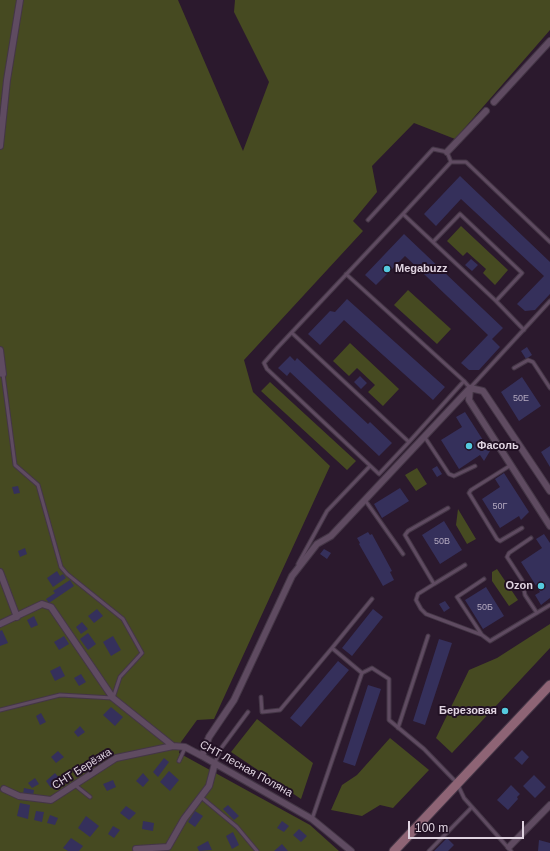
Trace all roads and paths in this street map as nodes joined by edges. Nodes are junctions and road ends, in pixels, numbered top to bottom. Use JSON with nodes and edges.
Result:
{"nodes":[{"id":1,"x":20,"y":0,"type":"edge"},
{"id":2,"x":550,"y":41,"type":"edge"},
{"id":3,"x":494,"y":102,"type":"dead end"},
{"id":4,"x":486,"y":111,"type":"dead end"},
{"id":5,"x":0,"y":146,"type":"edge"},
{"id":6,"x":447,"y":152,"type":"junction"},
{"id":7,"x":451,"y":162,"type":"junction"},
{"id":8,"x":403,"y":214,"type":"junction"},
{"id":9,"x":368,"y":220,"type":"dead end"},
{"id":10,"x":433,"y":242,"type":"junction"},
{"id":11,"x":550,"y":242,"type":"edge"},
{"id":12,"x":346,"y":274,"type":"junction"},
{"id":13,"x":496,"y":301,"type":"junction"},
{"id":14,"x":550,"y":301,"type":"edge"},
{"id":15,"x":524,"y":330,"type":"junction"},
{"id":16,"x":292,"y":333,"type":"junction"},
{"id":17,"x":0,"y":350,"type":"edge"},
{"id":18,"x":514,"y":368,"type":"dead end"},
{"id":19,"x":2,"y":374,"type":"edge"},
{"id":20,"x":464,"y":381,"type":"junction"},
{"id":21,"x":470,"y":388,"type":"junction"},
{"id":22,"x":550,"y":388,"type":"edge"},
{"id":23,"x":424,"y":436,"type":"junction"},
{"id":24,"x":409,"y":442,"type":"junction"},
{"id":25,"x":511,"y":465,"type":"junction"},
{"id":26,"x":370,"y":466,"type":"junction"},
{"id":27,"x":474,"y":466,"type":"dead end"},
{"id":28,"x":550,"y":491,"type":"edge"},
{"id":29,"x":365,"y":500,"type":"junction"},
{"id":30,"x":448,"y":508,"type":"dead end"},
{"id":31,"x":550,"y":526,"type":"edge"},
{"id":32,"x":522,"y":528,"type":"dead end"},
{"id":33,"x":531,"y":538,"type":"dead end"},
{"id":34,"x":403,"y":554,"type":"dead end"},
{"id":35,"x":465,"y":565,"type":"dead end"},
{"id":36,"x":0,"y":572,"type":"edge"},
{"id":37,"x":292,"y":576,"type":"junction"},
{"id":38,"x":484,"y":579,"type":"dead end"},
{"id":39,"x":434,"y":584,"type":"junction"},
{"id":40,"x":372,"y":599,"type":"dead end"},
{"id":41,"x":550,"y":605,"type":"edge"},
{"id":42,"x":537,"y":613,"type":"junction"},
{"id":43,"x":17,"y":617,"type":"junction"},
{"id":44,"x":0,"y":624,"type":"edge"},
{"id":45,"x":482,"y":635,"type":"junction"},
{"id":46,"x":428,"y":636,"type":"dead end"},
{"id":47,"x":332,"y":648,"type":"junction"},
{"id":48,"x":362,"y":673,"type":"junction"},
{"id":49,"x":550,"y":685,"type":"edge"},
{"id":50,"x":260,"y":696,"type":"dead end"},
{"id":51,"x":113,"y":698,"type":"junction"},
{"id":52,"x":0,"y":710,"type":"edge"},
{"id":53,"x":248,"y":712,"type":"dead end"},
{"id":54,"x":398,"y":728,"type":"junction"},
{"id":55,"x":173,"y":746,"type":"junction"},
{"id":56,"x":185,"y":747,"type":"junction"},
{"id":57,"x":202,"y":756,"type":"junction"},
{"id":58,"x":178,"y":761,"type":"dead end"},
{"id":59,"x":215,"y":763,"type":"junction"},
{"id":60,"x":457,"y":783,"type":"junction"},
{"id":61,"x":75,"y":785,"type":"junction"},
{"id":62,"x":4,"y":789,"type":"dead end"},
{"id":63,"x":90,"y":797,"type":"dead end"},
{"id":64,"x":201,"y":797,"type":"junction"},
{"id":65,"x":550,"y":805,"type":"edge"},
{"id":66,"x":472,"y":807,"type":"junction"},
{"id":67,"x":312,"y":819,"type":"junction"},
{"id":68,"x":136,"y":849,"type":"dead end"},
{"id":69,"x":510,"y":849,"type":"edge"},
{"id":70,"x":257,"y":851,"type":"edge"},
{"id":71,"x":351,"y":851,"type":"edge"},
{"id":72,"x":394,"y":851,"type":"edge"},
{"id":73,"x":429,"y":851,"type":"edge"}],
"edges":[{"from":1,"to":5,"type":"street"},
{"from":2,"to":3,"type":"street"},
{"from":4,"to":6,"type":"street"},
{"from":6,"to":7,"type":"lane"},
{"from":6,"to":9,"type":"lane"},
{"from":7,"to":8,"type":"lane"},
{"from":7,"to":11,"type":"lane"},
{"from":8,"to":10,"type":"lane"},
{"from":8,"to":12,"type":"lane"},
{"from":10,"to":13,"type":"lane"},
{"from":10,"to":13,"type":"lane"},
{"from":12,"to":16,"type":"lane"},
{"from":12,"to":20,"type":"lane"},
{"from":13,"to":15,"type":"lane"},
{"from":14,"to":15,"type":"lane"},
{"from":15,"to":21,"type":"lane"},
{"from":16,"to":24,"type":"lane"},
{"from":16,"to":26,"type":"lane"},
{"from":17,"to":19,"type":"street"},
{"from":18,"to":22,"type":"lane"},
{"from":19,"to":51,"type":"lane"},
{"from":20,"to":21,"type":"lane"},
{"from":20,"to":24,"type":"lane"},
{"from":21,"to":23,"type":"street"},
{"from":21,"to":25,"type":"street"},
{"from":21,"to":28,"type":"street"},
{"from":23,"to":27,"type":"lane"},
{"from":23,"to":29,"type":"street"},
{"from":24,"to":26,"type":"lane"},
{"from":25,"to":31,"type":"street"},
{"from":25,"to":32,"type":"lane"},
{"from":26,"to":37,"type":"lane"},
{"from":29,"to":34,"type":"lane"},
{"from":29,"to":37,"type":"street"},
{"from":30,"to":39,"type":"lane"},
{"from":33,"to":42,"type":"lane"},
{"from":35,"to":39,"type":"lane"},
{"from":36,"to":43,"type":"street"},
{"from":37,"to":57,"type":"street"},
{"from":38,"to":45,"type":"lane"},
{"from":39,"to":45,"type":"lane"},
{"from":40,"to":47,"type":"lane"},
{"from":41,"to":42,"type":"lane"},
{"from":42,"to":45,"type":"lane"},
{"from":43,"to":44,"type":"street"},
{"from":43,"to":51,"type":"street"},
{"from":46,"to":54,"type":"lane"},
{"from":47,"to":48,"type":"lane"},
{"from":47,"to":50,"type":"lane"},
{"from":48,"to":54,"type":"lane"},
{"from":48,"to":67,"type":"lane"},
{"from":49,"to":60,"type":"main road"},
{"from":51,"to":52,"type":"lane"},
{"from":51,"to":55,"type":"street"},
{"from":53,"to":59,"type":"lane"},
{"from":54,"to":60,"type":"lane"},
{"from":55,"to":56,"type":"street","name":"СНТ Лесная Поляна"},
{"from":55,"to":61,"type":"street","name":"СНТ Берёзка"},
{"from":56,"to":57,"type":"street","name":"СНТ Лесная Поляна"},
{"from":56,"to":58,"type":"lane"},
{"from":57,"to":59,"type":"street","name":"СНТ Лесная Поляна"},
{"from":59,"to":64,"type":"street"},
{"from":59,"to":67,"type":"street","name":"СНТ Лесная Поляна"},
{"from":60,"to":66,"type":"lane"},
{"from":60,"to":72,"type":"main road"},
{"from":61,"to":62,"type":"street","name":"СНТ Берёзка"},
{"from":61,"to":63,"type":"lane"},
{"from":64,"to":68,"type":"street"},
{"from":64,"to":70,"type":"lane"},
{"from":65,"to":69,"type":"street"},
{"from":66,"to":69,"type":"lane"},
{"from":66,"to":73,"type":"lane"},
{"from":67,"to":71,"type":"street","name":"СНТ Лесная Поляна"}]}
